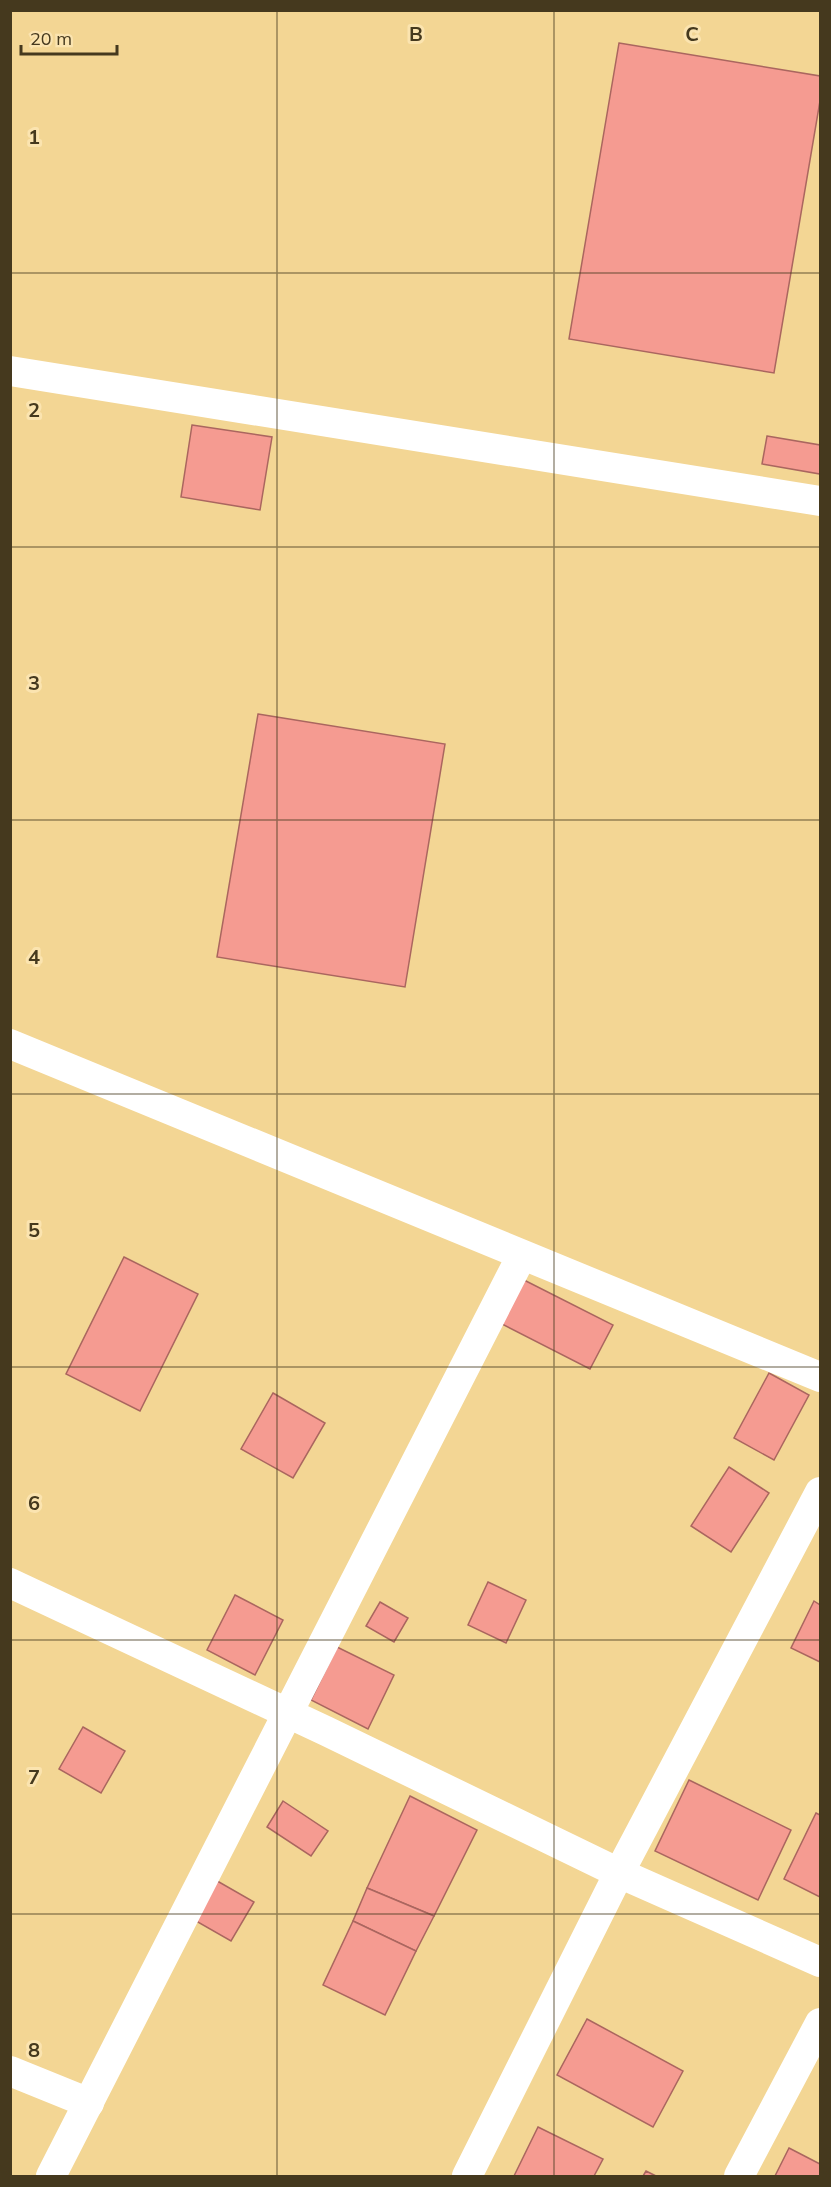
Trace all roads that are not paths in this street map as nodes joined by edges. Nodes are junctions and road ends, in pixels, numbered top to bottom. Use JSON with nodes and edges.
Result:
{"nodes":[{"id":1,"x":10,"y":370,"type":"edge"},
{"id":2,"x":820,"y":501,"type":"edge"},
{"id":3,"x":10,"y":1044,"type":"edge"},
{"id":4,"x":522,"y":1255,"type":"junction"},
{"id":5,"x":820,"y":1377,"type":"edge"},
{"id":6,"x":820,"y":1492,"type":"edge"},
{"id":7,"x":10,"y":1583,"type":"edge"},
{"id":8,"x":288,"y":1714,"type":"junction"},
{"id":9,"x":619,"y":1873,"type":"junction"},
{"id":10,"x":820,"y":1962,"type":"edge"},
{"id":11,"x":820,"y":2023,"type":"edge"},
{"id":12,"x":10,"y":2071,"type":"edge"},
{"id":13,"x":89,"y":2103,"type":"junction"},
{"id":14,"x":51,"y":2176,"type":"edge"},
{"id":15,"x":467,"y":2176,"type":"edge"},
{"id":16,"x":740,"y":2176,"type":"edge"}],
"edges":[{"from":1,"to":2,"type":"street"},
{"from":3,"to":4,"type":"street"},
{"from":4,"to":5,"type":"street"},
{"from":4,"to":8,"type":"street"},
{"from":6,"to":9,"type":"street"},
{"from":7,"to":8,"type":"street"},
{"from":8,"to":9,"type":"street"},
{"from":8,"to":13,"type":"street"},
{"from":9,"to":10,"type":"street"},
{"from":9,"to":15,"type":"street"},
{"from":11,"to":16,"type":"street"},
{"from":12,"to":13,"type":"street"},
{"from":13,"to":14,"type":"street"}]}
